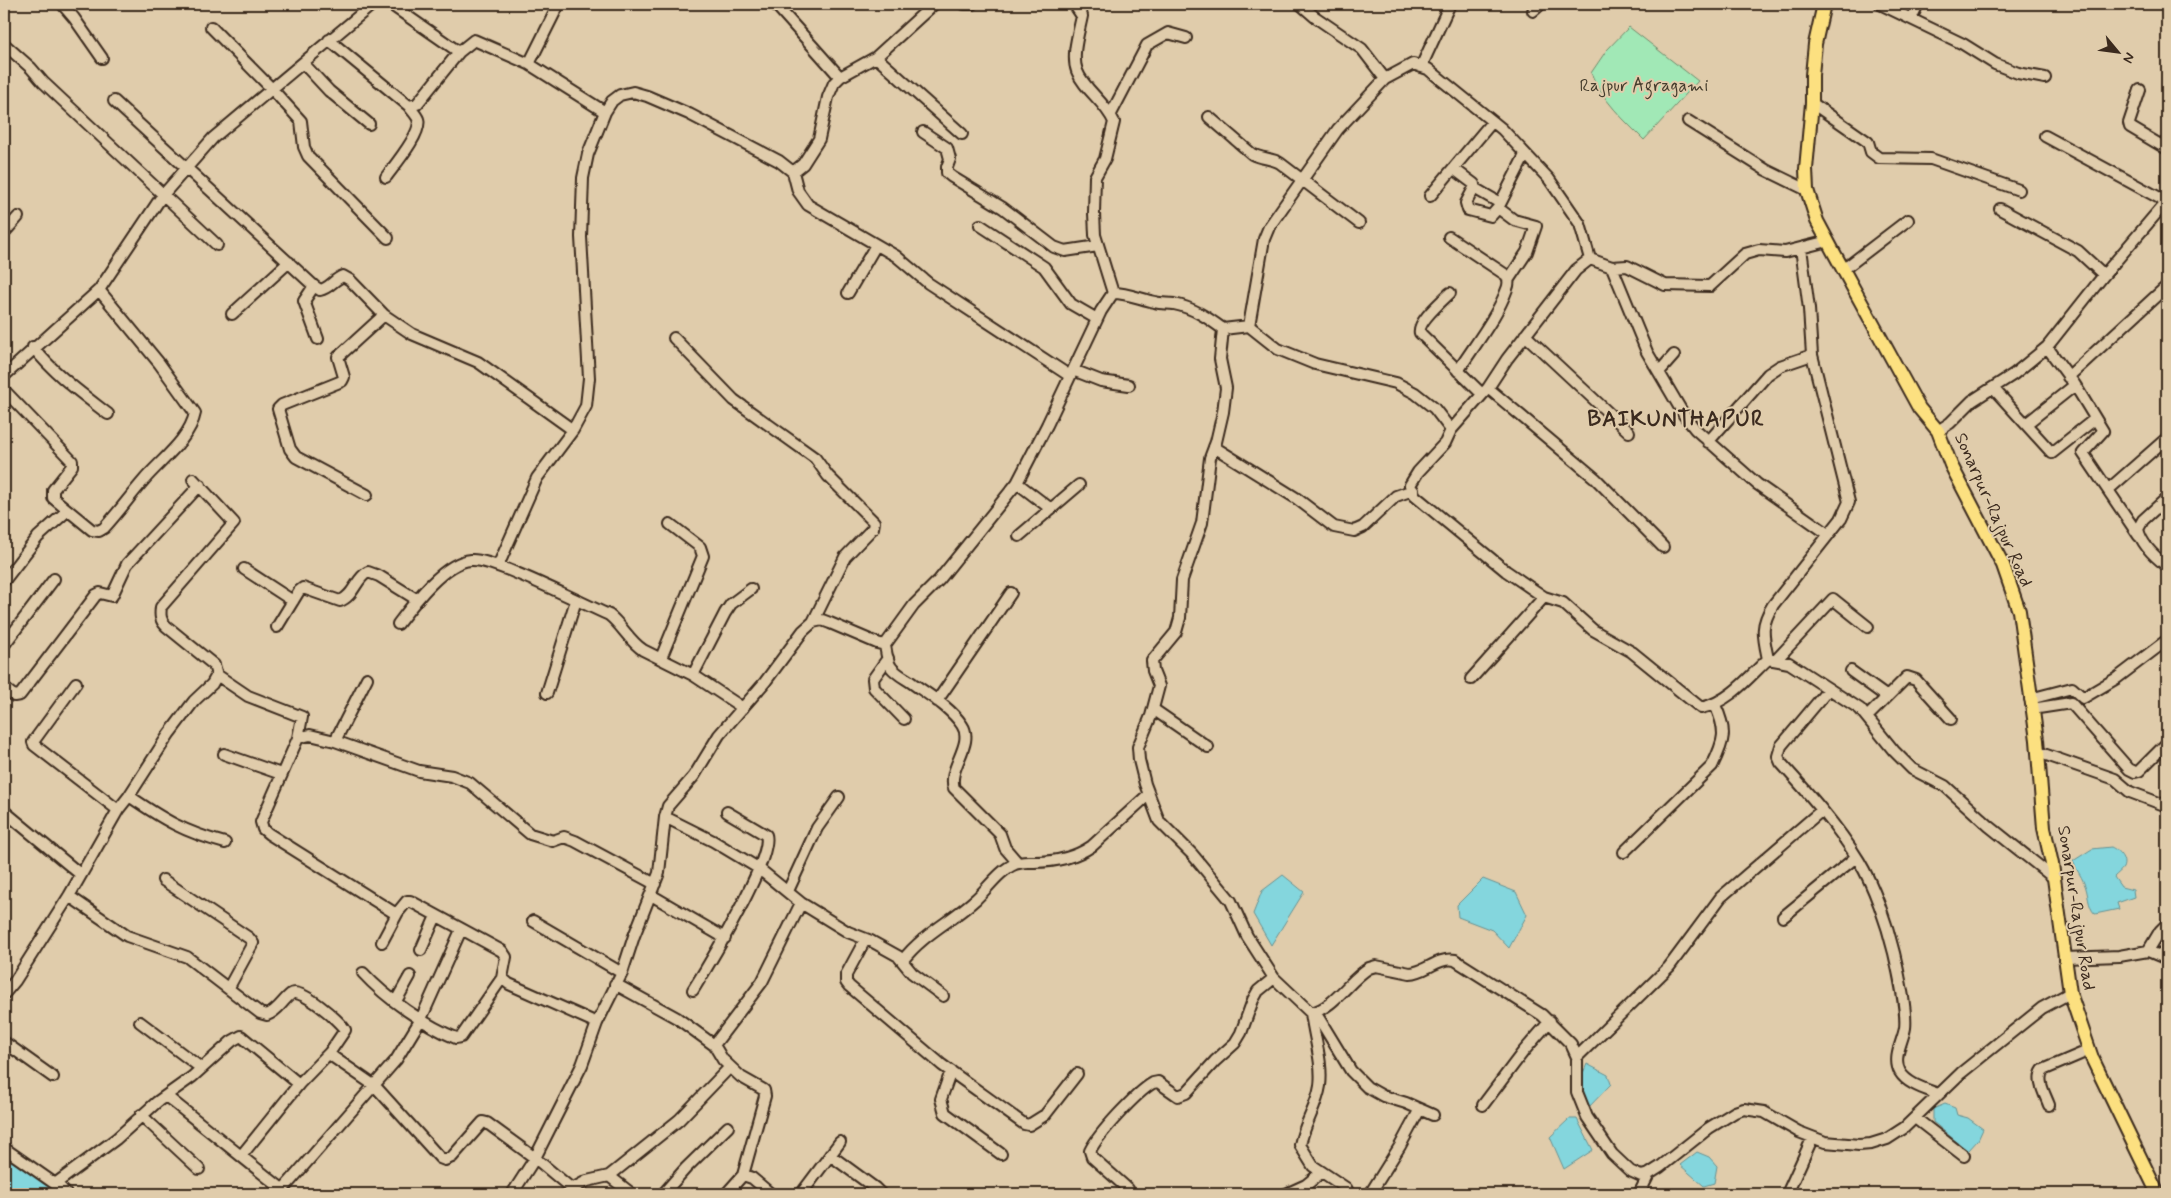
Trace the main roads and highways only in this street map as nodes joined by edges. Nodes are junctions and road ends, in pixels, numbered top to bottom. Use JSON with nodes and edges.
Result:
{"nodes":[{"id":1,"x":1824,"y":4,"type":"edge"},
{"id":2,"x":2158,"y":1194,"type":"edge"}],
"edges":[{"from":1,"to":2,"type":"main road","name":"Sonarpur-Rajpur Road"}]}
